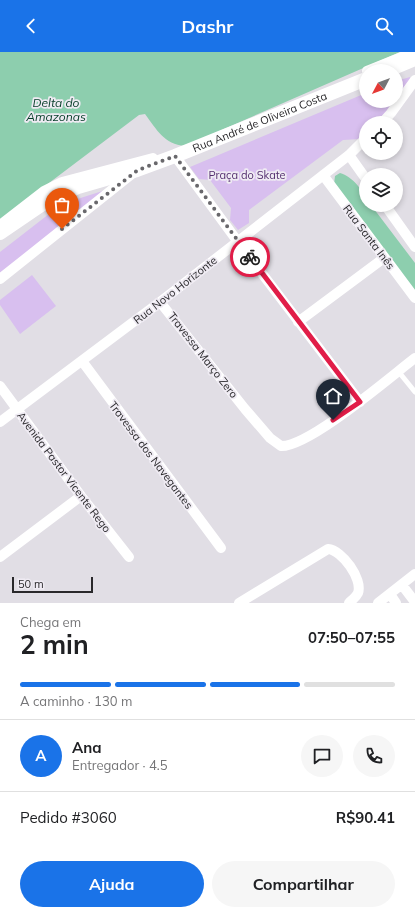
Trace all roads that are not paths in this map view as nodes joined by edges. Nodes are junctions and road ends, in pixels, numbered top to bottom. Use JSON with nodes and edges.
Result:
{"nodes":[{"id":1,"x":414,"y":52,"type":"edge"},
{"id":2,"x":415,"y":60,"type":"edge"},
{"id":3,"x":384,"y":64,"type":"edge"},
{"id":4,"x":403,"y":65,"type":"edge"},
{"id":5,"x":359,"y":74,"type":"edge"},
{"id":6,"x":415,"y":80,"type":"edge"},
{"id":7,"x":359,"y":82,"type":"edge"},
{"id":8,"x":388,"y":116,"type":"edge"},
{"id":9,"x":359,"y":145,"type":"edge"},
{"id":10,"x":349,"y":155,"type":"junction"},
{"id":11,"x":175,"y":156,"type":"junction"},
{"id":12,"x":359,"y":169,"type":"edge"},
{"id":13,"x":138,"y":170,"type":"junction"},
{"id":14,"x":323,"y":175,"type":"junction"},
{"id":15,"x":391,"y":212,"type":"edge"},
{"id":16,"x":0,"y":225,"type":"edge"},
{"id":17,"x":0,"y":233,"type":"edge"},
{"id":18,"x":411,"y":234,"type":"edge"},
{"id":19,"x":238,"y":242,"type":"junction"},
{"id":20,"x":415,"y":247,"type":"edge"},
{"id":21,"x":384,"y":258,"type":"junction"},
{"id":22,"x":0,"y":279,"type":"edge"},
{"id":23,"x":415,"y":298,"type":"edge"},
{"id":24,"x":160,"y":302,"type":"junction"},
{"id":25,"x":298,"y":322,"type":"junction"},
{"id":26,"x":415,"y":358,"type":"edge"},
{"id":27,"x":82,"y":361,"type":"junction"},
{"id":28,"x":398,"y":371,"type":"junction"},
{"id":29,"x":0,"y":386,"type":"edge"},
{"id":30,"x":415,"y":392,"type":"edge"},
{"id":31,"x":360,"y":402,"type":"junction"},
{"id":32,"x":18,"y":409,"type":"junction"},
{"id":33,"x":0,"y":422,"type":"edge"},
{"id":34,"x":81,"y":496,"type":"junction"},
{"id":35,"x":221,"y":548,"type":"dead end"},
{"id":36,"x":0,"y":556,"type":"edge"},
{"id":37,"x":129,"y":557,"type":"dead end"},
{"id":38,"x":415,"y":574,"type":"edge"},
{"id":39,"x":402,"y":585,"type":"junction"},
{"id":40,"x":390,"y":594,"type":"junction"},
{"id":41,"x":415,"y":602,"type":"edge"},
{"id":42,"x":240,"y":603,"type":"edge"},
{"id":43,"x":350,"y":603,"type":"edge"},
{"id":44,"x":378,"y":603,"type":"edge"},
{"id":45,"x":396,"y":603,"type":"edge"}],
"edges":[{"from":1,"to":3,"type":"street"},
{"from":2,"to":4,"type":"main road"},
{"from":5,"to":16,"type":"street"},
{"from":6,"to":8,"type":"street"},
{"from":7,"to":11,"type":"main road","name":"Rua André de Oliveira Costa"},
{"from":9,"to":10,"type":"street","name":"Rua Novo Horizonte"},
{"from":10,"to":12,"type":"street"},
{"from":10,"to":14,"type":"street","name":"Rua Novo Horizonte"},
{"from":11,"to":13,"type":"main road","name":"Rua André de Oliveira Costa"},
{"from":11,"to":19,"type":"street"},
{"from":13,"to":17,"type":"main road"},
{"from":13,"to":22,"type":"street","name":"Rua André de Oliveira Costa"},
{"from":14,"to":19,"type":"street","name":"Rua Novo Horizonte"},
{"from":14,"to":21,"type":"street","name":"Rua Santa Inês"},
{"from":15,"to":18,"type":"street"},
{"from":18,"to":20,"type":"street"},
{"from":19,"to":24,"type":"street","name":"Rua Novo Horizonte"},
{"from":19,"to":25,"type":"street"},
{"from":21,"to":23,"type":"street","name":"Rua Santa Inês"},
{"from":21,"to":25,"type":"street"},
{"from":24,"to":27,"type":"street","name":"Rua Novo Horizonte"},
{"from":24,"to":31,"type":"street","name":"Travessa Março Zero"},
{"from":25,"to":31,"type":"street"},
{"from":26,"to":28,"type":"street"},
{"from":27,"to":32,"type":"street","name":"Rua Novo Horizonte"},
{"from":27,"to":35,"type":"street","name":"Travessa dos Navegantes"},
{"from":28,"to":30,"type":"lane"},
{"from":28,"to":31,"type":"street"},
{"from":29,"to":32,"type":"street","name":"Avenida Pastor Vicente Rego"},
{"from":32,"to":33,"type":"street","name":"Rua Novo Horizonte"},
{"from":32,"to":34,"type":"street","name":"Avenida Pastor Vicente Rego"},
{"from":34,"to":36,"type":"street"},
{"from":34,"to":37,"type":"street","name":"Avenida Pastor Vicente Rego"},
{"from":38,"to":39,"type":"street"},
{"from":39,"to":40,"type":"street"},
{"from":39,"to":41,"type":"street"},
{"from":40,"to":44,"type":"street"},
{"from":40,"to":45,"type":"street"},
{"from":42,"to":43,"type":"street"}]}
